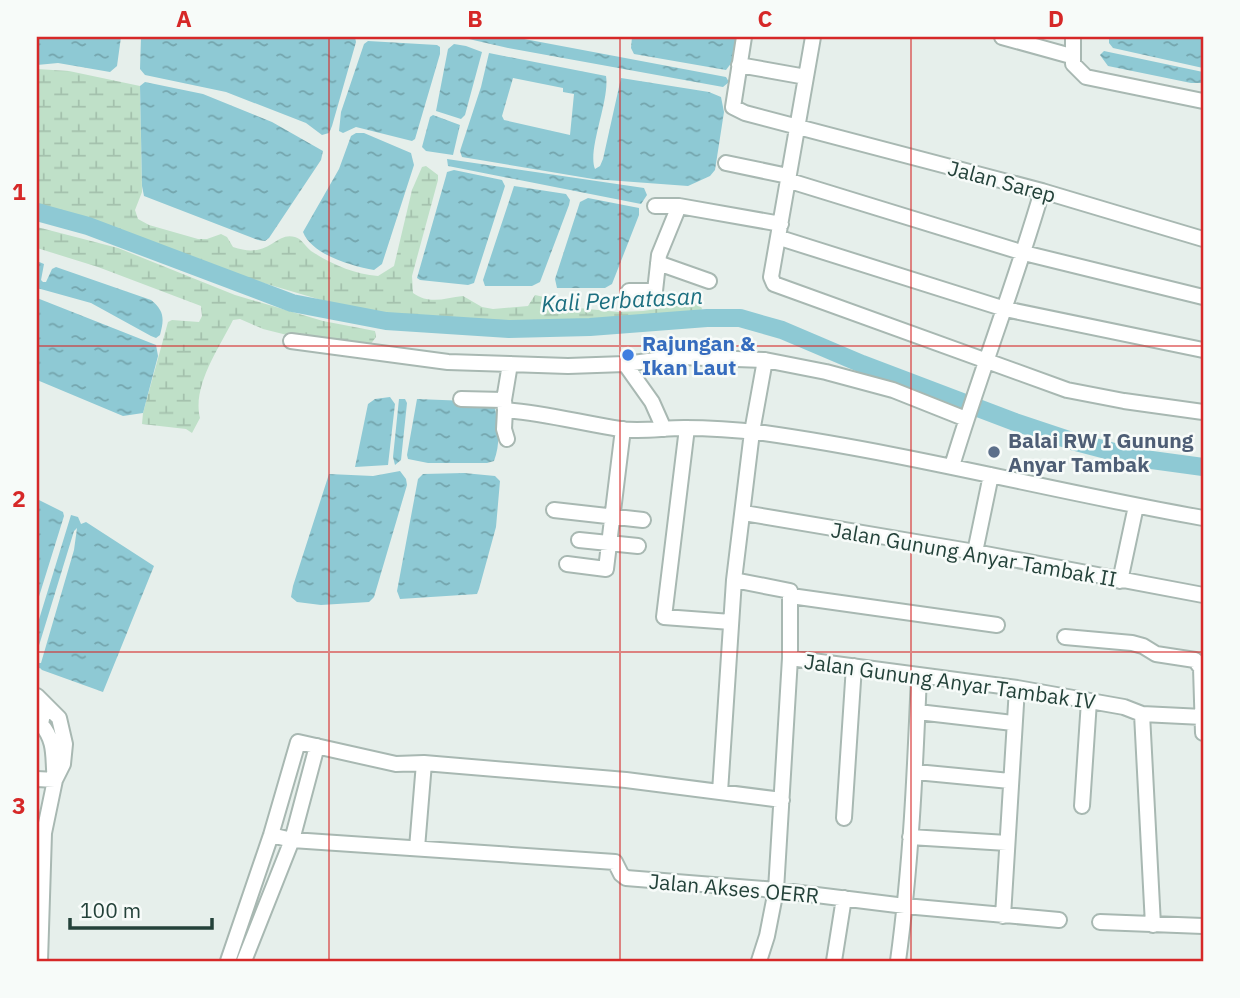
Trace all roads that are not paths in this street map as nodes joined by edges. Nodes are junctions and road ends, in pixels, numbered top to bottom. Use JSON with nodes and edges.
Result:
{"nodes":[{"id":1,"x":744,"y":37,"type":"edge"},
{"id":2,"x":813,"y":37,"type":"edge"},
{"id":3,"x":1002,"y":37,"type":"edge"},
{"id":4,"x":1073,"y":37,"type":"edge"},
{"id":5,"x":1071,"y":56,"type":"junction"},
{"id":6,"x":739,"y":65,"type":"junction"},
{"id":7,"x":802,"y":76,"type":"junction"},
{"id":8,"x":1203,"y":102,"type":"edge"},
{"id":9,"x":795,"y":126,"type":"junction"},
{"id":10,"x":726,"y":163,"type":"dead end"},
{"id":11,"x":779,"y":176,"type":"junction"},
{"id":12,"x":1042,"y":191,"type":"junction"},
{"id":13,"x":655,"y":206,"type":"dead end"},
{"id":14,"x":679,"y":206,"type":"junction"},
{"id":15,"x":773,"y":226,"type":"junction"},
{"id":16,"x":1203,"y":239,"type":"edge"},
{"id":17,"x":1024,"y":253,"type":"junction"},
{"id":18,"x":658,"y":262,"type":"junction"},
{"id":19,"x":709,"y":281,"type":"dead end"},
{"id":20,"x":629,"y":291,"type":"dead end"},
{"id":21,"x":1203,"y":297,"type":"edge"},
{"id":22,"x":1005,"y":309,"type":"junction"},
{"id":23,"x":292,"y":341,"type":"dead end"},
{"id":24,"x":1203,"y":350,"type":"edge"},
{"id":25,"x":765,"y":360,"type":"junction"},
{"id":26,"x":987,"y":362,"type":"junction"},
{"id":27,"x":510,"y":364,"type":"junction"},
{"id":28,"x":625,"y":364,"type":"junction"},
{"id":29,"x":461,"y":399,"type":"dead end"},
{"id":30,"x":504,"y":405,"type":"junction"},
{"id":31,"x":1203,"y":412,"type":"edge"},
{"id":32,"x":967,"y":417,"type":"junction"},
{"id":33,"x":687,"y":428,"type":"junction"},
{"id":34,"x":623,"y":429,"type":"junction"},
{"id":35,"x":664,"y":429,"type":"junction"},
{"id":36,"x":757,"y":432,"type":"junction"},
{"id":37,"x":508,"y":439,"type":"dead end"},
{"id":38,"x":952,"y":466,"type":"junction"},
{"id":39,"x":991,"y":475,"type":"junction"},
{"id":40,"x":1136,"y":506,"type":"junction"},
{"id":41,"x":554,"y":510,"type":"dead end"},
{"id":42,"x":744,"y":513,"type":"junction"},
{"id":43,"x":611,"y":516,"type":"junction"},
{"id":44,"x":1203,"y":518,"type":"edge"},
{"id":45,"x":643,"y":520,"type":"dead end"},
{"id":46,"x":579,"y":540,"type":"dead end"},
{"id":47,"x":608,"y":543,"type":"junction"},
{"id":48,"x":638,"y":547,"type":"dead end"},
{"id":49,"x":975,"y":552,"type":"junction"},
{"id":50,"x":568,"y":564,"type":"dead end"},
{"id":51,"x":734,"y":580,"type":"junction"},
{"id":52,"x":1120,"y":581,"type":"junction"},
{"id":53,"x":1203,"y":595,"type":"edge"},
{"id":54,"x":791,"y":596,"type":"junction"},
{"id":55,"x":731,"y":621,"type":"junction"},
{"id":56,"x":997,"y":625,"type":"dead end"},
{"id":57,"x":1065,"y":637,"type":"dead end"},
{"id":58,"x":790,"y":658,"type":"junction"},
{"id":59,"x":855,"y":666,"type":"junction"},
{"id":60,"x":919,"y":676,"type":"junction"},
{"id":61,"x":1017,"y":688,"type":"junction"},
{"id":62,"x":41,"y":700,"type":"edge"},
{"id":63,"x":1089,"y":701,"type":"junction"},
{"id":64,"x":918,"y":712,"type":"junction"},
{"id":65,"x":1142,"y":714,"type":"junction"},
{"id":66,"x":1203,"y":717,"type":"edge"},
{"id":67,"x":1013,"y":723,"type":"junction"},
{"id":68,"x":1203,"y":733,"type":"edge"},
{"id":69,"x":43,"y":734,"type":"edge"},
{"id":70,"x":317,"y":746,"type":"junction"},
{"id":71,"x":424,"y":763,"type":"junction"},
{"id":72,"x":916,"y":772,"type":"junction"},
{"id":73,"x":37,"y":779,"type":"edge"},
{"id":74,"x":55,"y":780,"type":"junction"},
{"id":75,"x":1010,"y":781,"type":"junction"},
{"id":76,"x":720,"y":792,"type":"junction"},
{"id":77,"x":782,"y":800,"type":"junction"},
{"id":78,"x":1082,"y":806,"type":"dead end"},
{"id":79,"x":844,"y":818,"type":"dead end"},
{"id":80,"x":41,"y":833,"type":"edge"},
{"id":81,"x":271,"y":835,"type":"junction"},
{"id":82,"x":910,"y":837,"type":"junction"},
{"id":83,"x":292,"y":840,"type":"junction"},
{"id":84,"x":1007,"y":843,"type":"junction"},
{"id":85,"x":417,"y":848,"type":"junction"},
{"id":86,"x":40,"y":881,"type":"edge"},
{"id":87,"x":776,"y":890,"type":"junction"},
{"id":88,"x":844,"y":898,"type":"junction"},
{"id":89,"x":905,"y":906,"type":"junction"},
{"id":90,"x":1003,"y":916,"type":"junction"},
{"id":91,"x":1059,"y":920,"type":"dead end"},
{"id":92,"x":1100,"y":922,"type":"dead end"},
{"id":93,"x":1153,"y":925,"type":"junction"},
{"id":94,"x":1203,"y":926,"type":"edge"},
{"id":95,"x":39,"y":929,"type":"edge"},
{"id":96,"x":40,"y":961,"type":"edge"},
{"id":97,"x":228,"y":961,"type":"edge"},
{"id":98,"x":244,"y":961,"type":"edge"},
{"id":99,"x":759,"y":961,"type":"edge"},
{"id":100,"x":834,"y":961,"type":"edge"},
{"id":101,"x":898,"y":961,"type":"edge"}],
"edges":[{"from":1,"to":6,"type":"street"},
{"from":2,"to":7,"type":"street"},
{"from":3,"to":5,"type":"street"},
{"from":4,"to":5,"type":"street"},
{"from":5,"to":8,"type":"street"},
{"from":6,"to":7,"type":"street"},
{"from":6,"to":9,"type":"street","name":"Jalan Sarep"},
{"from":7,"to":9,"type":"street"},
{"from":9,"to":11,"type":"street"},
{"from":9,"to":12,"type":"street","name":"Jalan Sarep"},
{"from":10,"to":11,"type":"street"},
{"from":11,"to":15,"type":"street"},
{"from":11,"to":17,"type":"street"},
{"from":12,"to":16,"type":"street","name":"Jalan Sarep"},
{"from":12,"to":17,"type":"street"},
{"from":13,"to":14,"type":"street"},
{"from":14,"to":15,"type":"street"},
{"from":14,"to":18,"type":"street"},
{"from":15,"to":22,"type":"street"},
{"from":15,"to":26,"type":"street"},
{"from":17,"to":21,"type":"street"},
{"from":17,"to":22,"type":"street"},
{"from":18,"to":19,"type":"street"},
{"from":18,"to":20,"type":"street"},
{"from":22,"to":24,"type":"street"},
{"from":22,"to":26,"type":"street"},
{"from":23,"to":27,"type":"street"},
{"from":25,"to":28,"type":"street"},
{"from":25,"to":32,"type":"street"},
{"from":25,"to":36,"type":"street"},
{"from":26,"to":31,"type":"street"},
{"from":26,"to":32,"type":"street"},
{"from":27,"to":28,"type":"street"},
{"from":27,"to":30,"type":"street"},
{"from":28,"to":35,"type":"street"},
{"from":29,"to":30,"type":"street"},
{"from":30,"to":34,"type":"street"},
{"from":30,"to":37,"type":"street"},
{"from":32,"to":38,"type":"street"},
{"from":33,"to":35,"type":"street"},
{"from":33,"to":36,"type":"street"},
{"from":33,"to":55,"type":"street"},
{"from":34,"to":35,"type":"street"},
{"from":34,"to":43,"type":"street"},
{"from":36,"to":38,"type":"street"},
{"from":36,"to":42,"type":"street"},
{"from":38,"to":39,"type":"street"},
{"from":39,"to":40,"type":"street"},
{"from":39,"to":49,"type":"street"},
{"from":40,"to":44,"type":"street"},
{"from":40,"to":52,"type":"street"},
{"from":41,"to":43,"type":"street"},
{"from":42,"to":49,"type":"street","name":"Jalan Gunung Anyar Tambak II"},
{"from":42,"to":51,"type":"street"},
{"from":43,"to":45,"type":"street"},
{"from":43,"to":47,"type":"street"},
{"from":46,"to":47,"type":"street"},
{"from":47,"to":48,"type":"street"},
{"from":47,"to":50,"type":"street"},
{"from":49,"to":52,"type":"street","name":"Jalan Gunung Anyar Tambak II"},
{"from":51,"to":54,"type":"street"},
{"from":51,"to":55,"type":"street"},
{"from":52,"to":53,"type":"street","name":"Jalan Gunung Anyar Tambak II"},
{"from":54,"to":56,"type":"street"},
{"from":54,"to":58,"type":"street","name":"Jalan Gunung Anyar Tambak IV"},
{"from":55,"to":76,"type":"street"},
{"from":57,"to":66,"type":"street"},
{"from":58,"to":59,"type":"street","name":"Jalan Gunung Anyar Tambak IV"},
{"from":58,"to":77,"type":"street"},
{"from":59,"to":60,"type":"street","name":"Jalan Gunung Anyar Tambak IV"},
{"from":59,"to":79,"type":"street"},
{"from":60,"to":61,"type":"street","name":"Jalan Gunung Anyar Tambak IV"},
{"from":60,"to":64,"type":"street"},
{"from":61,"to":63,"type":"street","name":"Jalan Gunung Anyar Tambak IV"},
{"from":61,"to":67,"type":"street"},
{"from":62,"to":69,"type":"street"},
{"from":62,"to":74,"type":"street"},
{"from":63,"to":65,"type":"street","name":"Jalan Gunung Anyar Tambak IV"},
{"from":63,"to":78,"type":"street"},
{"from":64,"to":67,"type":"street"},
{"from":64,"to":72,"type":"street"},
{"from":65,"to":66,"type":"street","name":"Jalan Gunung Anyar Tambak IV"},
{"from":65,"to":93,"type":"street"},
{"from":66,"to":68,"type":"street"},
{"from":67,"to":75,"type":"street"},
{"from":69,"to":74,"type":"street"},
{"from":70,"to":71,"type":"street"},
{"from":70,"to":81,"type":"street"},
{"from":70,"to":83,"type":"street"},
{"from":71,"to":76,"type":"street"},
{"from":71,"to":85,"type":"street"},
{"from":72,"to":75,"type":"street"},
{"from":72,"to":82,"type":"street"},
{"from":73,"to":74,"type":"street"},
{"from":74,"to":80,"type":"street"},
{"from":75,"to":84,"type":"street"},
{"from":76,"to":77,"type":"street"},
{"from":77,"to":87,"type":"street"},
{"from":80,"to":86,"type":"street"},
{"from":81,"to":83,"type":"street"},
{"from":81,"to":97,"type":"street"},
{"from":82,"to":84,"type":"street"},
{"from":82,"to":89,"type":"street"},
{"from":83,"to":85,"type":"street"},
{"from":83,"to":98,"type":"street"},
{"from":84,"to":90,"type":"street"},
{"from":85,"to":87,"type":"street","name":"Jalan Akses OERR"},
{"from":86,"to":95,"type":"street"},
{"from":87,"to":88,"type":"street","name":"Jalan Akses OERR"},
{"from":87,"to":99,"type":"street"},
{"from":88,"to":89,"type":"street","name":"Jalan Akses OERR"},
{"from":88,"to":100,"type":"street"},
{"from":89,"to":90,"type":"street","name":"Jalan Akses OERR"},
{"from":89,"to":101,"type":"street"},
{"from":90,"to":91,"type":"street","name":"Jalan Akses OERR"},
{"from":92,"to":93,"type":"street"},
{"from":93,"to":94,"type":"street"},
{"from":95,"to":96,"type":"street"}]}
